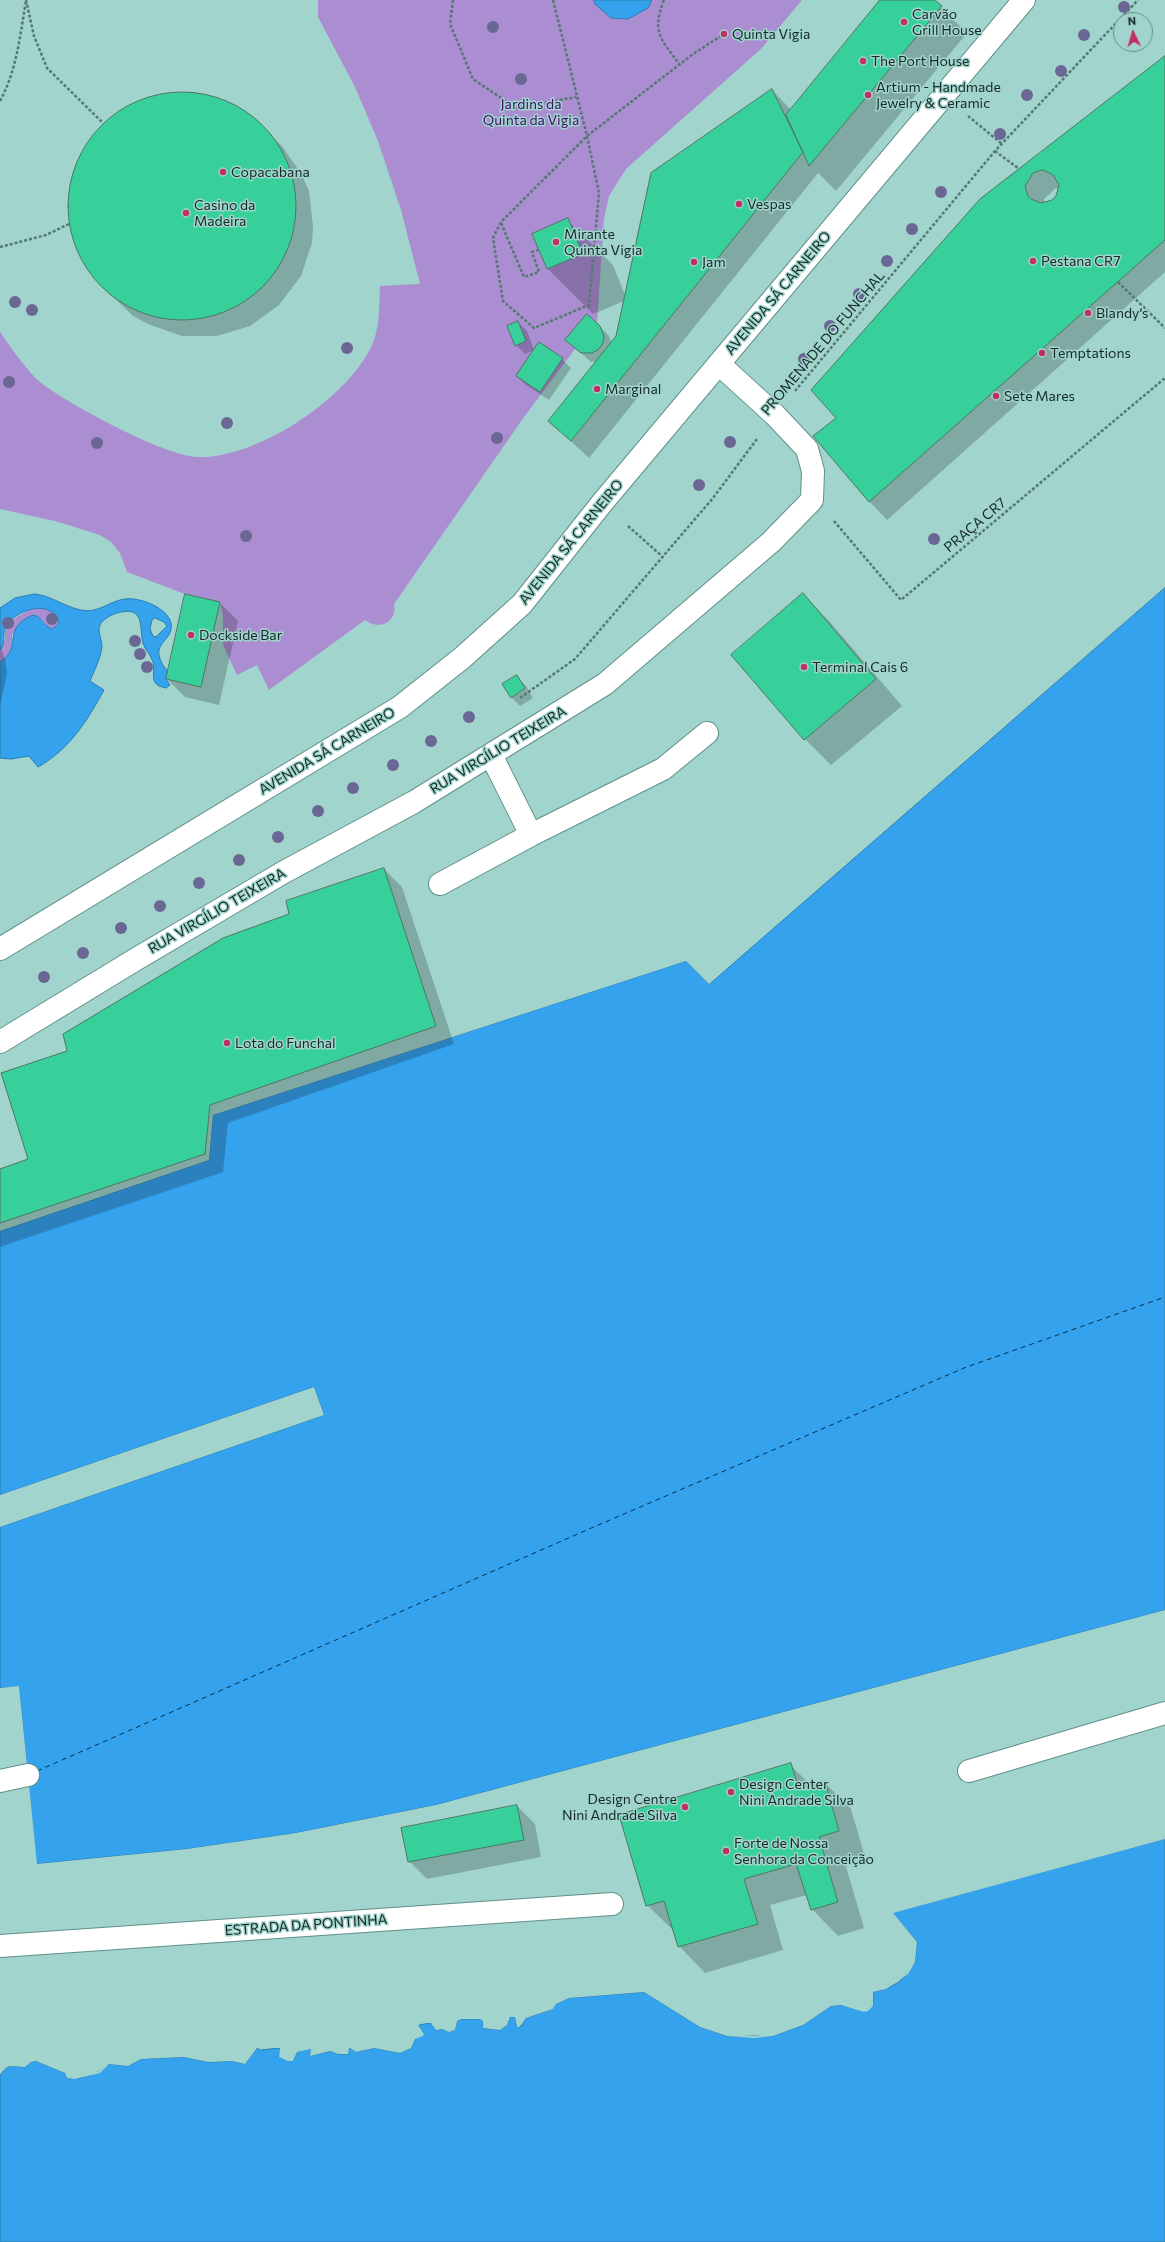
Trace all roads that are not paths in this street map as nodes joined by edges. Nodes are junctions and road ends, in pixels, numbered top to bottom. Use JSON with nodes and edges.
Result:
{"nodes":[{"id":1,"x":1024,"y":0,"type":"edge"},
{"id":2,"x":719,"y":364,"type":"junction"},
{"id":3,"x":707,"y":733,"type":"dead end"},
{"id":4,"x":491,"y":755,"type":"junction"},
{"id":5,"x":531,"y":835,"type":"junction"},
{"id":6,"x":440,"y":884,"type":"dead end"},
{"id":7,"x":0,"y":949,"type":"edge"},
{"id":8,"x":0,"y":1042,"type":"edge"},
{"id":9,"x":1165,"y":1713,"type":"edge"},
{"id":10,"x":969,"y":1771,"type":"dead end"},
{"id":11,"x":28,"y":1775,"type":"dead end"},
{"id":12,"x":0,"y":1781,"type":"edge"},
{"id":13,"x":612,"y":1904,"type":"dead end"},
{"id":14,"x":0,"y":1946,"type":"edge"}],
"edges":[{"from":1,"to":2,"type":"main road","name":"AVENIDA SÁ CARNEIRO"},
{"from":2,"to":4,"type":"main road","name":"RUA VIRGÍLIO TEIXEIRA"},
{"from":2,"to":7,"type":"main road","name":"AVENIDA SÁ CARNEIRO"},
{"from":3,"to":5,"type":"main road"},
{"from":4,"to":5,"type":"main road"},
{"from":4,"to":8,"type":"main road","name":"RUA VIRGÍLIO TEIXEIRA"},
{"from":5,"to":6,"type":"main road"},
{"from":9,"to":10,"type":"main road"},
{"from":11,"to":12,"type":"main road"},
{"from":13,"to":14,"type":"main road","name":"ESTRADA DA PONTINHA"}]}
